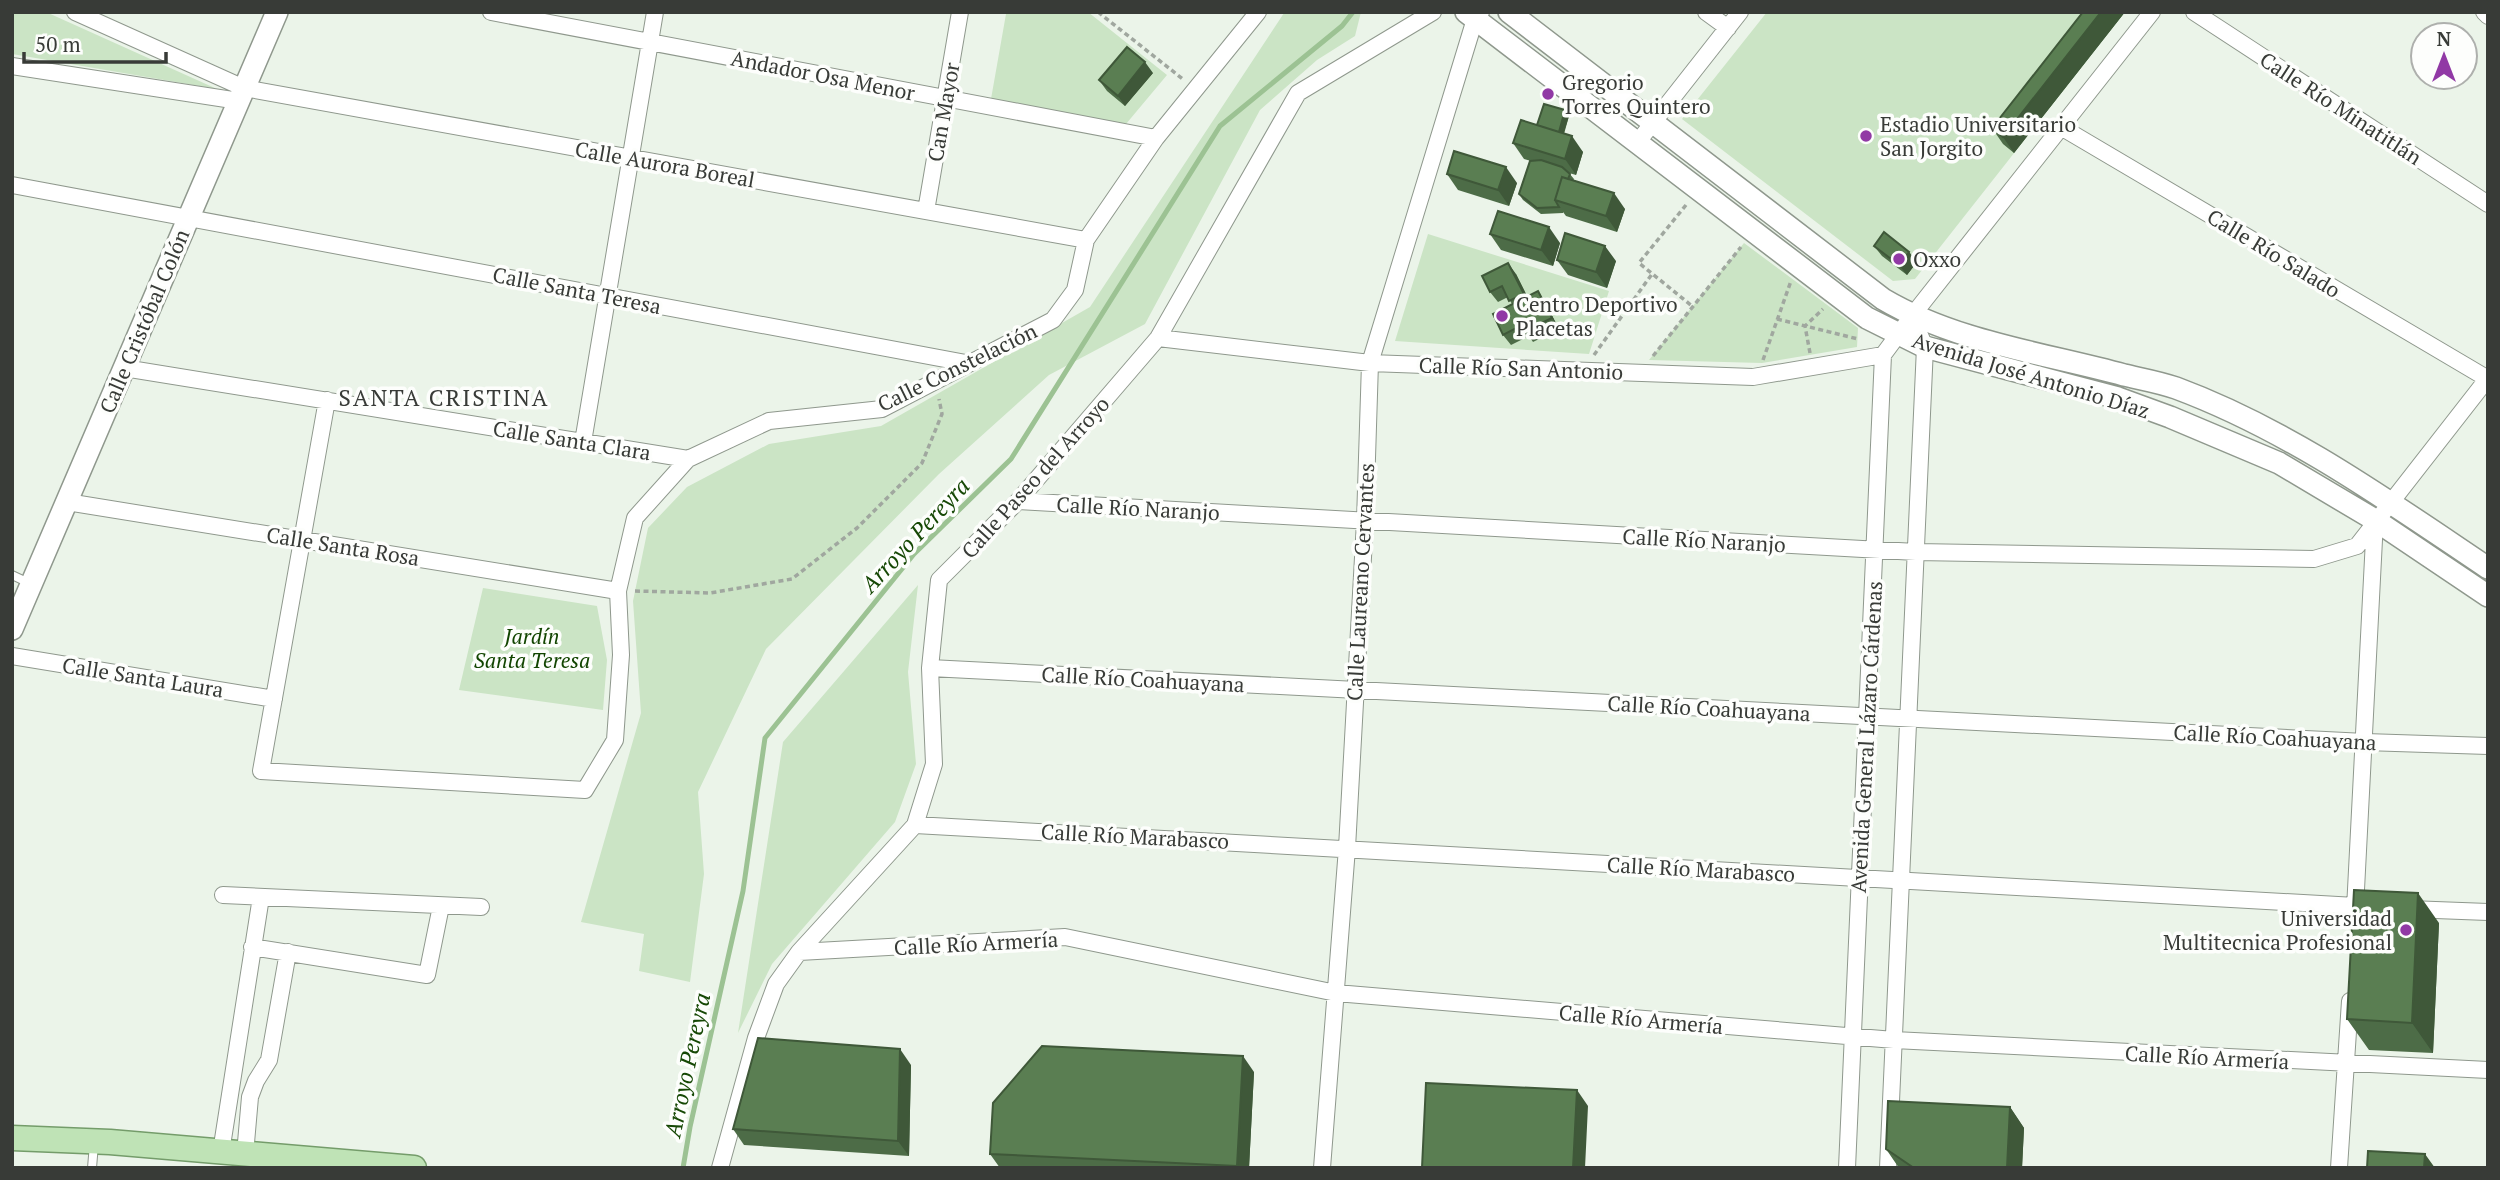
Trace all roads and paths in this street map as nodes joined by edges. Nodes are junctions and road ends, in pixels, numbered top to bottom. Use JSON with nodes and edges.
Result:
{"nodes":[{"id":1,"x":75,"y":12,"type":"edge"},
{"id":2,"x":277,"y":12,"type":"edge"},
{"id":3,"x":491,"y":12,"type":"edge"},
{"id":4,"x":655,"y":12,"type":"edge"},
{"id":5,"x":960,"y":12,"type":"edge"},
{"id":6,"x":1098,"y":12,"type":"edge"},
{"id":7,"x":1258,"y":12,"type":"edge"},
{"id":8,"x":1433,"y":12,"type":"edge"},
{"id":9,"x":1706,"y":12,"type":"edge"},
{"id":10,"x":1740,"y":12,"type":"edge"},
{"id":11,"x":2152,"y":12,"type":"edge"},
{"id":12,"x":2194,"y":12,"type":"edge"},
{"id":13,"x":2484,"y":12,"type":"edge"},
{"id":14,"x":1474,"y":15,"type":"edge"},
{"id":15,"x":1522,"y":16,"type":"edge"},
{"id":16,"x":2488,"y":16,"type":"edge"},
{"id":17,"x":1728,"y":28,"type":"junction"},
{"id":18,"x":650,"y":42,"type":"junction"},
{"id":19,"x":12,"y":66,"type":"edge"},
{"id":20,"x":1196,"y":90,"type":"junction"},
{"id":21,"x":242,"y":95,"type":"junction"},
{"id":22,"x":946,"y":98,"type":"junction"},
{"id":23,"x":1653,"y":123,"type":"junction"},
{"id":24,"x":2061,"y":127,"type":"junction"},
{"id":25,"x":1156,"y":138,"type":"junction"},
{"id":26,"x":1637,"y":143,"type":"junction"},
{"id":27,"x":631,"y":158,"type":"junction"},
{"id":28,"x":12,"y":185,"type":"edge"},
{"id":29,"x":1690,"y":201,"type":"dead end"},
{"id":30,"x":2488,"y":204,"type":"edge"},
{"id":31,"x":926,"y":211,"type":"junction"},
{"id":32,"x":189,"y":217,"type":"junction"},
{"id":33,"x":1086,"y":240,"type":"junction"},
{"id":34,"x":1744,"y":243,"type":"dead end"},
{"id":35,"x":1652,"y":274,"type":"junction"},
{"id":36,"x":1791,"y":279,"type":"dead end"},
{"id":37,"x":608,"y":296,"type":"junction"},
{"id":38,"x":1693,"y":306,"type":"junction"},
{"id":39,"x":1827,"y":306,"type":"dead end"},
{"id":40,"x":1912,"y":316,"type":"junction"},
{"id":41,"x":1777,"y":319,"type":"junction"},
{"id":42,"x":1805,"y":326,"type":"junction"},
{"id":43,"x":1898,"y":335,"type":"junction"},
{"id":44,"x":1158,"y":338,"type":"junction"},
{"id":45,"x":1858,"y":339,"type":"dead end"},
{"id":46,"x":1925,"y":347,"type":"junction"},
{"id":47,"x":1811,"y":355,"type":"dead end"},
{"id":48,"x":1883,"y":355,"type":"junction"},
{"id":49,"x":1593,"y":357,"type":"dead end"},
{"id":50,"x":1649,"y":360,"type":"dead end"},
{"id":51,"x":966,"y":363,"type":"junction"},
{"id":52,"x":1370,"y":363,"type":"junction"},
{"id":53,"x":1762,"y":363,"type":"dead end"},
{"id":54,"x":124,"y":368,"type":"junction"},
{"id":55,"x":2488,"y":378,"type":"edge"},
{"id":56,"x":935,"y":381,"type":"junction"},
{"id":57,"x":327,"y":400,"type":"junction"},
{"id":58,"x":583,"y":442,"type":"junction"},
{"id":59,"x":688,"y":459,"type":"junction"},
{"id":60,"x":1018,"y":501,"type":"junction"},
{"id":61,"x":66,"y":502,"type":"junction"},
{"id":62,"x":2389,"y":502,"type":"junction"},
{"id":63,"x":2375,"y":520,"type":"junction"},
{"id":64,"x":1365,"y":521,"type":"junction"},
{"id":65,"x":302,"y":540,"type":"junction"},
{"id":66,"x":1874,"y":550,"type":"junction"},
{"id":67,"x":1916,"y":552,"type":"junction"},
{"id":68,"x":2488,"y":568,"type":"edge"},
{"id":69,"x":22,"y":579,"type":"edge"},
{"id":70,"x":618,"y":591,"type":"junction"},
{"id":71,"x":2488,"y":596,"type":"edge"},
{"id":72,"x":12,"y":629,"type":"edge"},
{"id":73,"x":12,"y":656,"type":"edge"},
{"id":74,"x":930,"y":668,"type":"junction"},
{"id":75,"x":1355,"y":690,"type":"junction"},
{"id":76,"x":274,"y":699,"type":"junction"},
{"id":77,"x":1867,"y":717,"type":"junction"},
{"id":78,"x":1908,"y":719,"type":"junction"},
{"id":79,"x":2365,"y":742,"type":"junction"},
{"id":80,"x":2488,"y":746,"type":"edge"},
{"id":81,"x":915,"y":825,"type":"junction"},
{"id":82,"x":1347,"y":848,"type":"junction"},
{"id":83,"x":1860,"y":879,"type":"junction"},
{"id":84,"x":1901,"y":881,"type":"junction"},
{"id":85,"x":223,"y":895,"type":"dead end"},
{"id":86,"x":261,"y":897,"type":"junction"},
{"id":87,"x":441,"y":906,"type":"junction"},
{"id":88,"x":481,"y":907,"type":"dead end"},
{"id":89,"x":2488,"y":912,"type":"edge"},
{"id":90,"x":2355,"y":913,"type":"junction"},
{"id":91,"x":252,"y":947,"type":"junction"},
{"id":92,"x":799,"y":952,"type":"junction"},
{"id":93,"x":288,"y":953,"type":"junction"},
{"id":94,"x":2351,"y":985,"type":"edge"},
{"id":95,"x":1336,"y":993,"type":"junction"},
{"id":96,"x":1853,"y":1037,"type":"junction"},
{"id":97,"x":1894,"y":1040,"type":"junction"},
{"id":98,"x":2346,"y":1064,"type":"junction"},
{"id":99,"x":2488,"y":1070,"type":"edge"},
{"id":100,"x":12,"y":1138,"type":"edge"},
{"id":101,"x":94,"y":1142,"type":"junction"},
{"id":102,"x":233,"y":1153,"type":"junction"},
{"id":103,"x":270,"y":1162,"type":"edge"},
{"id":104,"x":92,"y":1168,"type":"edge"},
{"id":105,"x":414,"y":1168,"type":"edge"},
{"id":106,"x":720,"y":1168,"type":"edge"},
{"id":107,"x":1322,"y":1168,"type":"edge"},
{"id":108,"x":1847,"y":1168,"type":"edge"},
{"id":109,"x":1888,"y":1168,"type":"edge"},
{"id":110,"x":2339,"y":1168,"type":"edge"}],
"edges":[{"from":1,"to":21,"type":"street"},
{"from":2,"to":21,"type":"street","name":"Calle Cristóbal Colón"},
{"from":3,"to":18,"type":"street","name":"Andador Osa Menor"},
{"from":4,"to":18,"type":"street"},
{"from":5,"to":22,"type":"street","name":"Can Mayor"},
{"from":6,"to":20,"type":"path"},
{"from":7,"to":20,"type":"street","name":"Calle Constelación"},
{"from":8,"to":44,"type":"street","name":"Calle Paseo del Arroyo"},
{"from":9,"to":17,"type":"street"},
{"from":10,"to":17,"type":"street"},
{"from":11,"to":24,"type":"street"},
{"from":12,"to":30,"type":"street","name":"Calle Río Minatitlán"},
{"from":13,"to":16,"type":"street"},
{"from":14,"to":26,"type":"street","name":"Avenida José Antonio Díaz"},
{"from":14,"to":52,"type":"street","name":"Calle Laureano Cervantes"},
{"from":15,"to":23,"type":"street","name":"Avenida José Antonio Díaz"},
{"from":17,"to":23,"type":"street"},
{"from":18,"to":22,"type":"street","name":"Andador Osa Menor"},
{"from":18,"to":27,"type":"street"},
{"from":19,"to":21,"type":"street","name":"Calle Aurora Boreal"},
{"from":20,"to":25,"type":"street","name":"Calle Constelación"},
{"from":21,"to":27,"type":"street","name":"Calle Aurora Boreal"},
{"from":21,"to":32,"type":"street","name":"Calle Cristóbal Colón"},
{"from":22,"to":25,"type":"street","name":"Andador Osa Menor"},
{"from":22,"to":31,"type":"street","name":"Can Mayor"},
{"from":23,"to":26,"type":"street"},
{"from":23,"to":40,"type":"street","name":"Avenida José Antonio Díaz"},
{"from":24,"to":40,"type":"street"},
{"from":24,"to":55,"type":"street","name":"Calle Río Salado"},
{"from":25,"to":33,"type":"street","name":"Calle Constelación"},
{"from":26,"to":43,"type":"street","name":"Avenida José Antonio Díaz"},
{"from":27,"to":31,"type":"street","name":"Calle Aurora Boreal"},
{"from":27,"to":37,"type":"street"},
{"from":28,"to":32,"type":"street","name":"Calle Santa Teresa"},
{"from":29,"to":35,"type":"path"},
{"from":31,"to":33,"type":"street","name":"Calle Aurora Boreal"},
{"from":32,"to":37,"type":"street","name":"Calle Santa Teresa"},
{"from":32,"to":54,"type":"street","name":"Calle Cristóbal Colón"},
{"from":33,"to":51,"type":"street","name":"Calle Constelación"},
{"from":34,"to":38,"type":"path"},
{"from":35,"to":38,"type":"path"},
{"from":35,"to":49,"type":"path"},
{"from":36,"to":41,"type":"path"},
{"from":37,"to":51,"type":"street","name":"Calle Santa Teresa"},
{"from":37,"to":58,"type":"street"},
{"from":38,"to":50,"type":"path"},
{"from":39,"to":42,"type":"path"},
{"from":40,"to":43,"type":"street"},
{"from":40,"to":46,"type":"street"},
{"from":40,"to":62,"type":"street","name":"Avenida José Antonio Díaz"},
{"from":41,"to":42,"type":"path"},
{"from":41,"to":53,"type":"path"},
{"from":42,"to":45,"type":"path"},
{"from":42,"to":47,"type":"path"},
{"from":43,"to":46,"type":"street","name":"Avenida José Antonio Díaz"},
{"from":43,"to":48,"type":"street"},
{"from":44,"to":52,"type":"street","name":"Calle Río San Antonio"},
{"from":44,"to":60,"type":"street","name":"Calle Paseo del Arroyo"},
{"from":46,"to":63,"type":"street","name":"Avenida José Antonio Díaz"},
{"from":46,"to":67,"type":"street","name":"Avenida General Lázaro Cárdenas"},
{"from":48,"to":52,"type":"street","name":"Calle Río San Antonio"},
{"from":48,"to":66,"type":"street","name":"Avenida General Lázaro Cárdenas"},
{"from":51,"to":56,"type":"street","name":"Calle Constelación"},
{"from":52,"to":64,"type":"street","name":"Calle Laureano Cervantes"},
{"from":54,"to":57,"type":"street","name":"Calle Santa Clara"},
{"from":54,"to":61,"type":"street","name":"Calle Cristóbal Colón"},
{"from":55,"to":62,"type":"street","name":"Calle Río Naranjo"},
{"from":56,"to":59,"type":"street","name":"Calle Constelación"},
{"from":56,"to":70,"type":"path"},
{"from":57,"to":58,"type":"street","name":"Calle Santa Clara"},
{"from":57,"to":65,"type":"street"},
{"from":58,"to":59,"type":"street","name":"Calle Santa Clara"},
{"from":59,"to":70,"type":"street","name":"Calle Constelación"},
{"from":60,"to":64,"type":"street","name":"Calle Río Naranjo"},
{"from":60,"to":74,"type":"street","name":"Calle Paseo del Arroyo"},
{"from":61,"to":65,"type":"street","name":"Calle Santa Rosa"},
{"from":61,"to":69,"type":"street","name":"Calle Cristóbal Colón"},
{"from":62,"to":63,"type":"street","name":"Calle Río Naranjo"},
{"from":62,"to":68,"type":"street","name":"Avenida José Antonio Díaz"},
{"from":63,"to":67,"type":"street","name":"Calle Río Naranjo"},
{"from":63,"to":71,"type":"street","name":"Avenida José Antonio Díaz"},
{"from":63,"to":79,"type":"street"},
{"from":64,"to":66,"type":"street","name":"Calle Río Naranjo"},
{"from":64,"to":75,"type":"street","name":"Calle Laureano Cervantes"},
{"from":65,"to":70,"type":"street","name":"Calle Santa Rosa"},
{"from":65,"to":76,"type":"street"},
{"from":66,"to":67,"type":"street","name":"Calle Río Naranjo"},
{"from":66,"to":77,"type":"street","name":"Avenida General Lázaro Cárdenas"},
{"from":67,"to":78,"type":"street","name":"Avenida General Lázaro Cárdenas"},
{"from":69,"to":72,"type":"street","name":"Calle Cristóbal Colón"},
{"from":70,"to":76,"type":"street","name":"Calle Constelación"},
{"from":73,"to":76,"type":"street","name":"Calle Santa Laura"},
{"from":74,"to":75,"type":"street","name":"Calle Río Coahuayana"},
{"from":74,"to":81,"type":"street","name":"Calle Paseo del Arroyo"},
{"from":75,"to":77,"type":"street","name":"Calle Río Coahuayana"},
{"from":75,"to":82,"type":"street","name":"Calle Laureano Cervantes"},
{"from":77,"to":78,"type":"street","name":"Calle Río Coahuayana"},
{"from":77,"to":83,"type":"street","name":"Avenida General Lázaro Cárdenas"},
{"from":78,"to":79,"type":"street","name":"Calle Río Coahuayana"},
{"from":78,"to":84,"type":"street","name":"Avenida General Lázaro Cárdenas"},
{"from":79,"to":80,"type":"street","name":"Calle Río Coahuayana"},
{"from":79,"to":90,"type":"street"},
{"from":81,"to":82,"type":"street","name":"Calle Río Marabasco"},
{"from":81,"to":92,"type":"street","name":"Calle Paseo del Arroyo"},
{"from":82,"to":83,"type":"street","name":"Calle Río Marabasco"},
{"from":82,"to":95,"type":"street","name":"Calle Laureano Cervantes"},
{"from":83,"to":84,"type":"street","name":"Calle Río Marabasco"},
{"from":83,"to":96,"type":"street","name":"Avenida General Lázaro Cárdenas"},
{"from":84,"to":90,"type":"street","name":"Calle Río Marabasco"},
{"from":84,"to":97,"type":"street","name":"Avenida General Lázaro Cárdenas"},
{"from":85,"to":86,"type":"street"},
{"from":86,"to":87,"type":"street"},
{"from":86,"to":91,"type":"street"},
{"from":87,"to":88,"type":"street"},
{"from":87,"to":93,"type":"street"},
{"from":89,"to":90,"type":"street","name":"Calle Río Marabasco"},
{"from":91,"to":93,"type":"street"},
{"from":91,"to":102,"type":"street"},
{"from":92,"to":95,"type":"street","name":"Calle Río Armería"},
{"from":92,"to":106,"type":"street","name":"Calle Paseo del Arroyo"},
{"from":93,"to":102,"type":"street"},
{"from":94,"to":98,"type":"street"},
{"from":95,"to":96,"type":"street","name":"Calle Río Armería"},
{"from":95,"to":107,"type":"street","name":"Calle Laureano Cervantes"},
{"from":96,"to":97,"type":"street","name":"Calle Río Armería"},
{"from":96,"to":108,"type":"street","name":"Avenida General Lázaro Cárdenas"},
{"from":97,"to":98,"type":"street","name":"Calle Río Armería"},
{"from":97,"to":109,"type":"street","name":"Avenida General Lázaro Cárdenas"},
{"from":98,"to":99,"type":"street","name":"Calle Río Armería"},
{"from":98,"to":110,"type":"street"},
{"from":100,"to":101,"type":"main road"},
{"from":101,"to":102,"type":"main road"},
{"from":101,"to":104,"type":"lane"},
{"from":102,"to":103,"type":"main road"},
{"from":103,"to":105,"type":"main road"}]}
